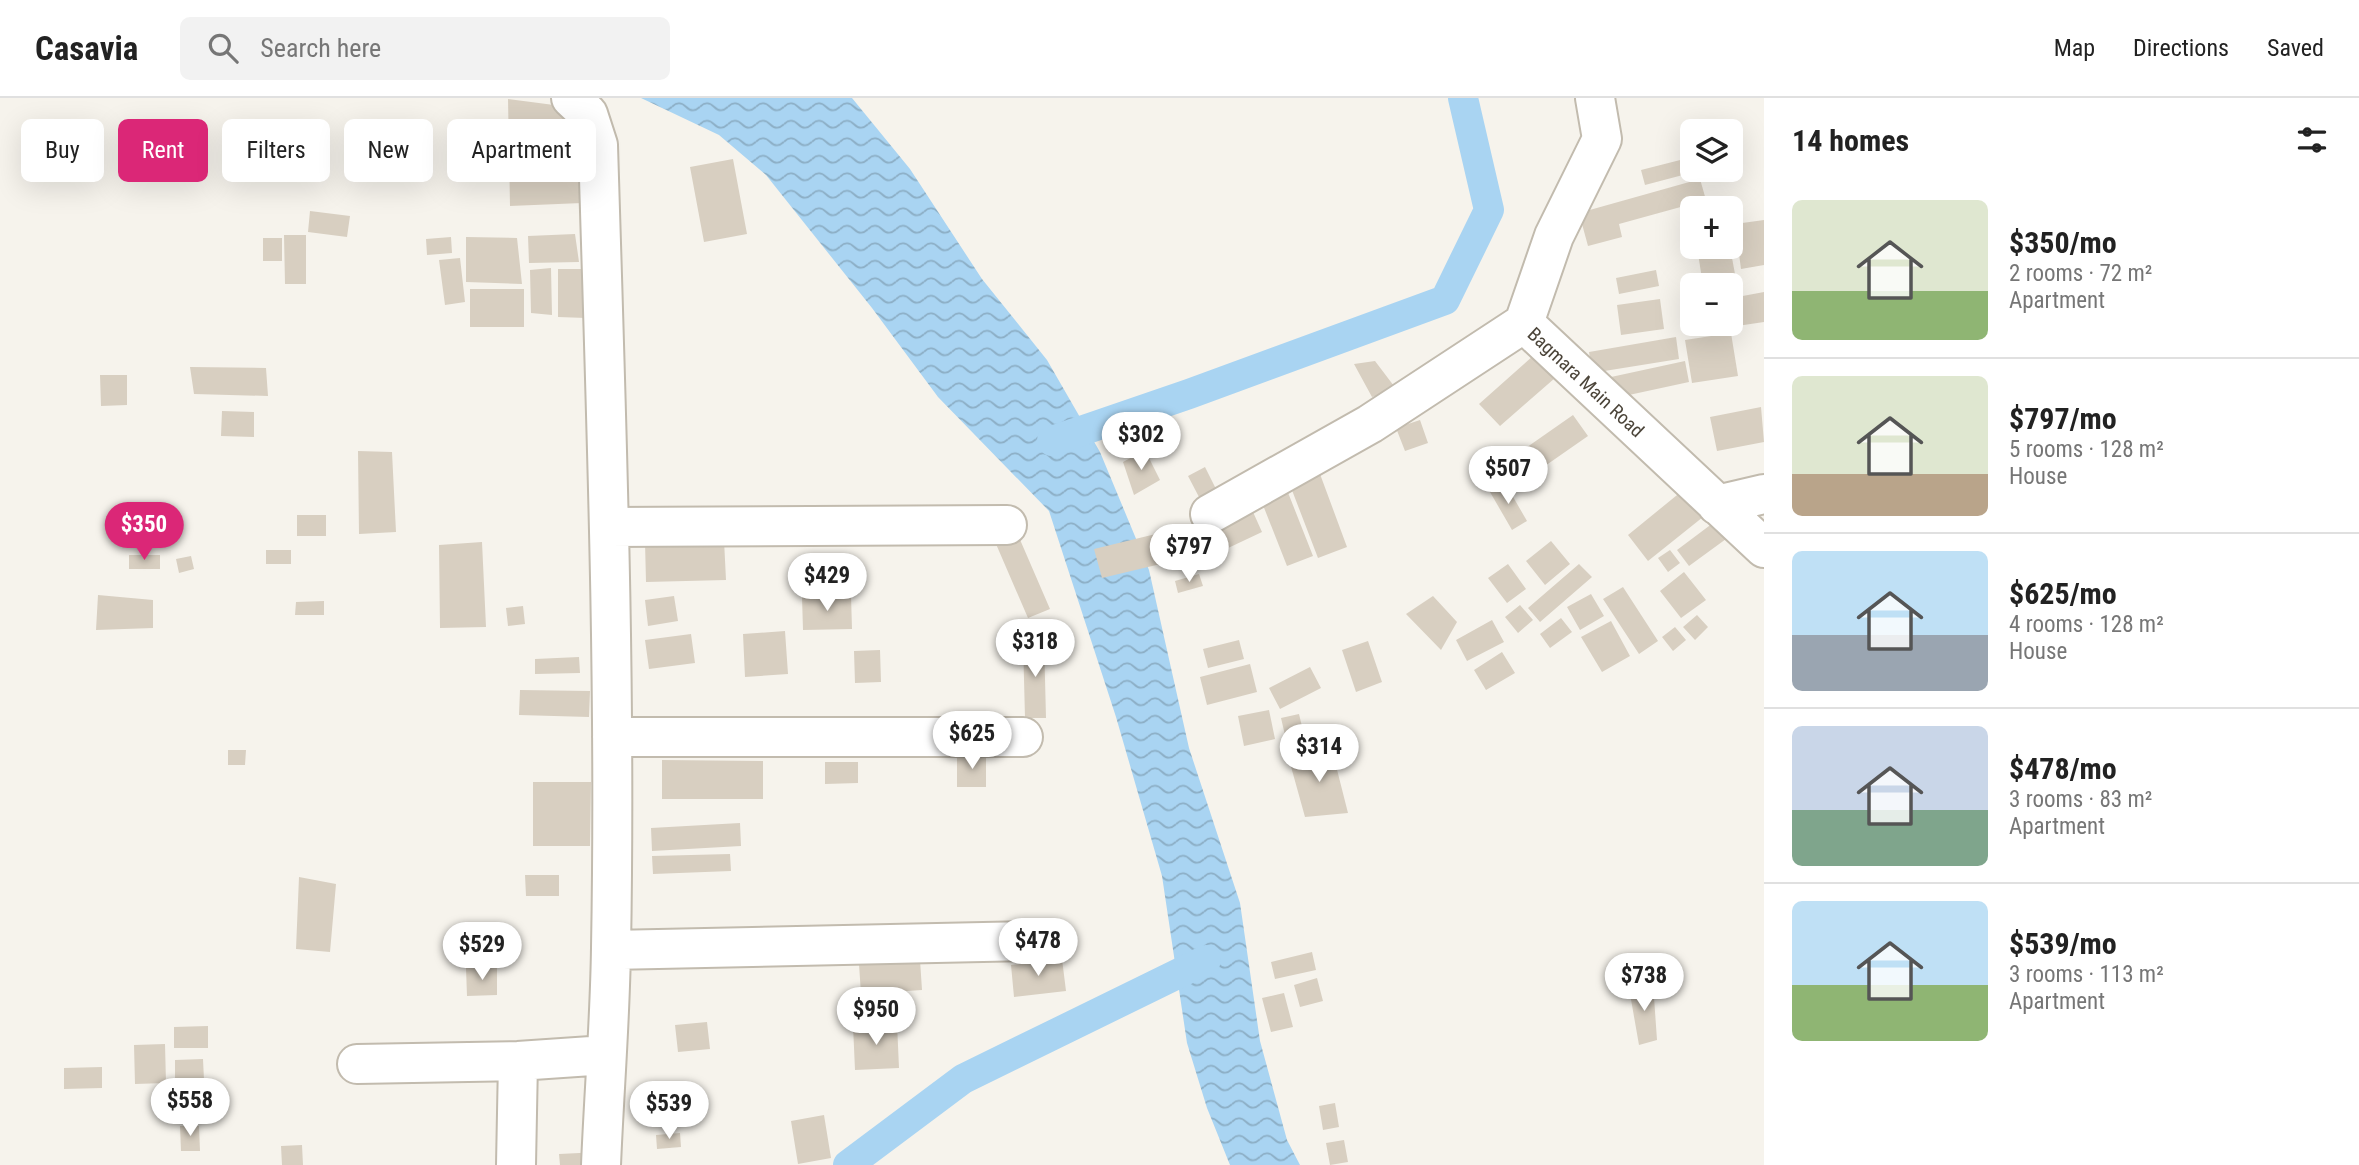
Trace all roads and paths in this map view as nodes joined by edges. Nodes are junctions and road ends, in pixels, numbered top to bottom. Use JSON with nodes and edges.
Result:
{"nodes":[{"id":1,"x":571,"y":98,"type":"edge"},
{"id":2,"x":1595,"y":98,"type":"edge"},
{"id":3,"x":1524,"y":323,"type":"junction"},
{"id":4,"x":1764,"y":494,"type":"edge"},
{"id":5,"x":1717,"y":505,"type":"junction"},
{"id":6,"x":1210,"y":514,"type":"dead end"},
{"id":7,"x":1007,"y":525,"type":"dead end"},
{"id":8,"x":609,"y":527,"type":"junction"},
{"id":9,"x":1764,"y":548,"type":"edge"},
{"id":10,"x":612,"y":737,"type":"junction"},
{"id":11,"x":1023,"y":737,"type":"dead end"},
{"id":12,"x":1026,"y":941,"type":"dead end"},
{"id":13,"x":611,"y":950,"type":"junction"},
{"id":14,"x":606,"y":1055,"type":"junction"},
{"id":15,"x":518,"y":1061,"type":"junction"},
{"id":16,"x":357,"y":1064,"type":"dead end"},
{"id":17,"x":516,"y":1165,"type":"edge"},
{"id":18,"x":601,"y":1165,"type":"edge"}],
"edges":[{"from":1,"to":8,"type":"street"},
{"from":2,"to":3,"type":"street","name":"Bagmara Main Road"},
{"from":3,"to":5,"type":"street","name":"Bagmara Main Road"},
{"from":3,"to":6,"type":"street"},
{"from":4,"to":5,"type":"street"},
{"from":5,"to":9,"type":"street","name":"Bagmara Main Road"},
{"from":7,"to":8,"type":"street"},
{"from":8,"to":10,"type":"street"},
{"from":10,"to":11,"type":"street"},
{"from":10,"to":13,"type":"street"},
{"from":12,"to":13,"type":"street"},
{"from":13,"to":14,"type":"street"},
{"from":14,"to":15,"type":"street"},
{"from":14,"to":18,"type":"street"},
{"from":15,"to":16,"type":"street"},
{"from":15,"to":17,"type":"street"}]}
